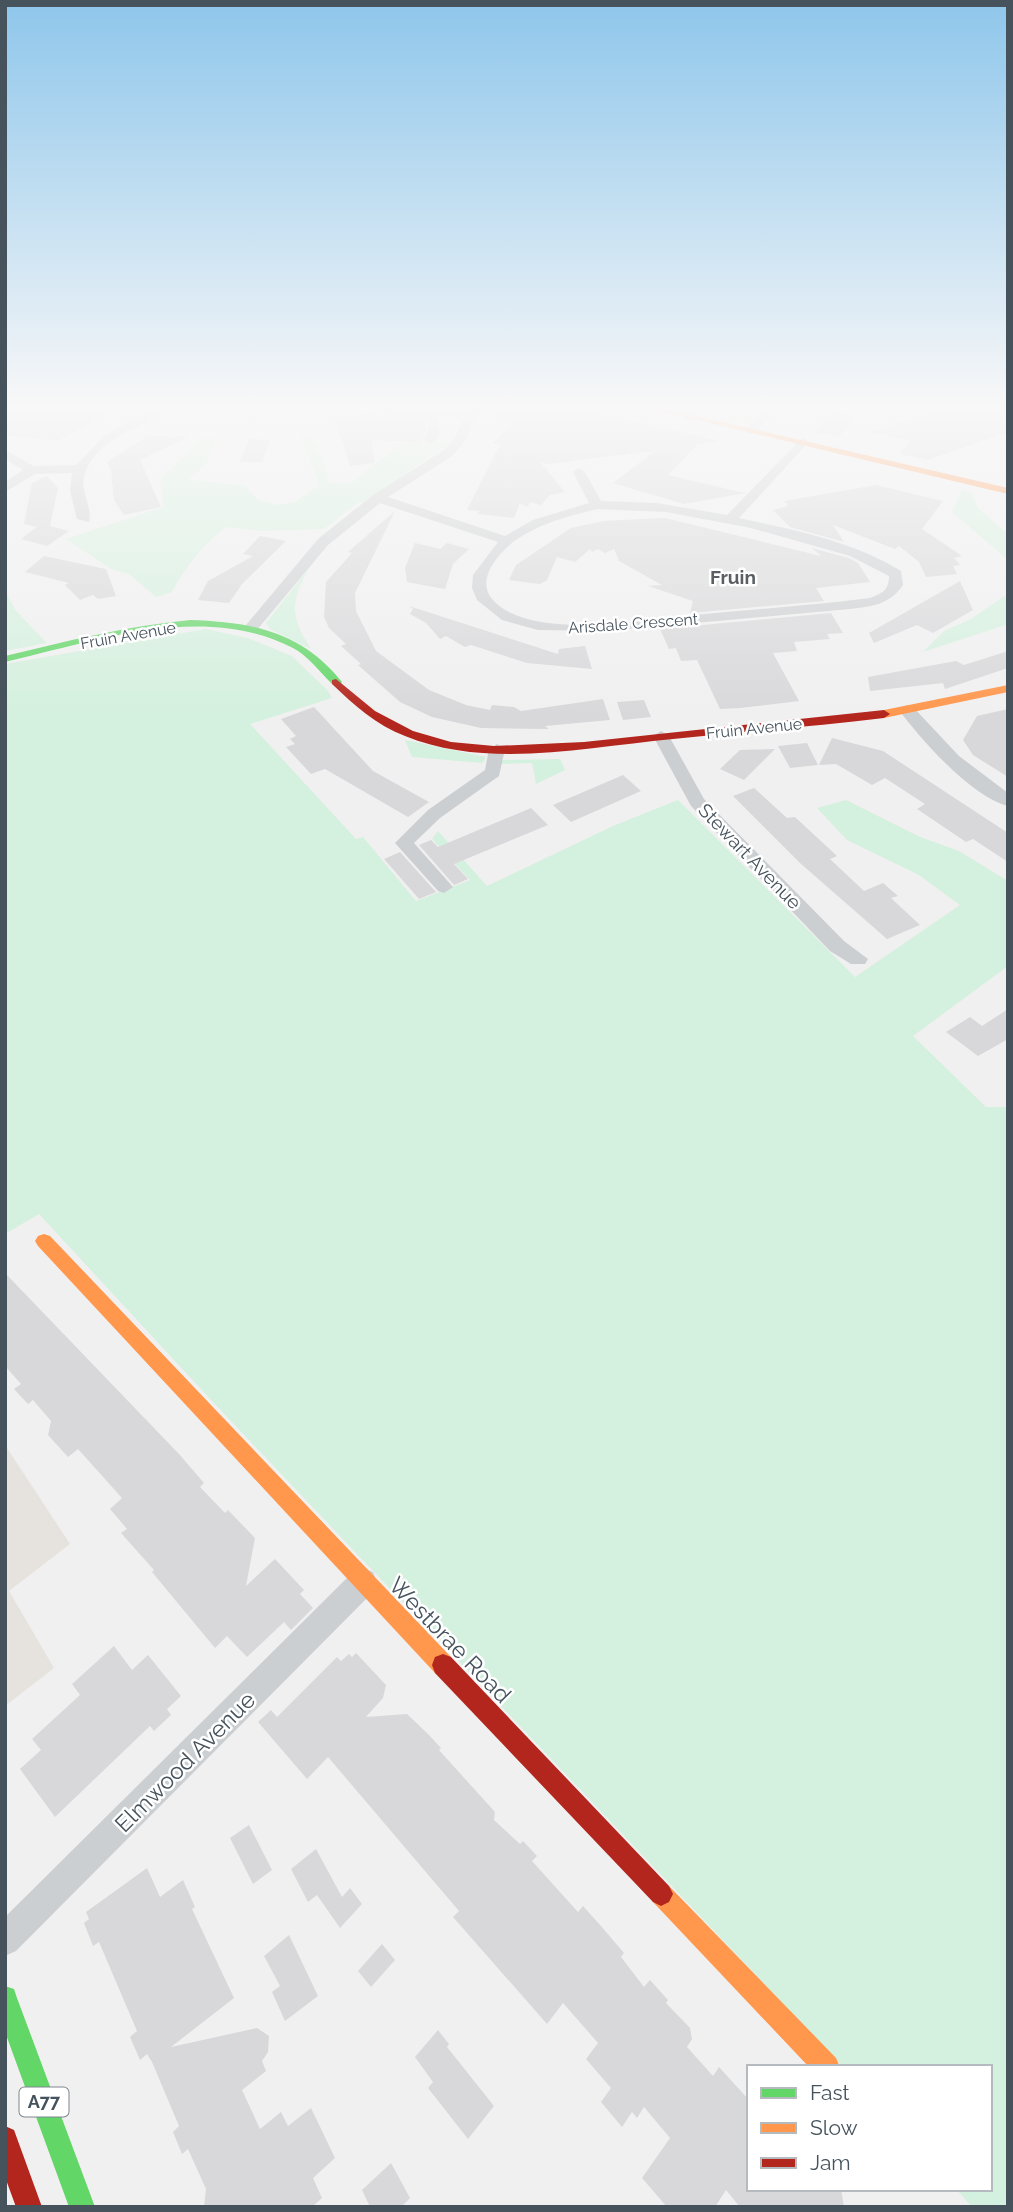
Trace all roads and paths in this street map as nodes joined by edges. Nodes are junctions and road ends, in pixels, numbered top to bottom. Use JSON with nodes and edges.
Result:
{"nodes":[{"id":1,"x":82,"y":510,"type":"edge"},
{"id":2,"x":363,"y":510,"type":"edge"},
{"id":3,"x":415,"y":510,"type":"edge"},
{"id":4,"x":579,"y":510,"type":"edge"},
{"id":5,"x":677,"y":510,"type":"edge"},
{"id":6,"x":739,"y":510,"type":"edge"},
{"id":7,"x":84,"y":519,"type":"dead end"},
{"id":8,"x":729,"y":521,"type":"junction"},
{"id":9,"x":507,"y":541,"type":"junction"},
{"id":10,"x":251,"y":628,"type":"junction"},
{"id":11,"x":5,"y":659,"type":"edge"},
{"id":12,"x":1008,"y":688,"type":"edge"},
{"id":13,"x":906,"y":710,"type":"junction"},
{"id":14,"x":661,"y":736,"type":"junction"},
{"id":15,"x":498,"y":750,"type":"junction"},
{"id":16,"x":1008,"y":801,"type":"edge"},
{"id":17,"x":444,"y":887,"type":"dead end"},
{"id":18,"x":859,"y":959,"type":"dead end"},
{"id":19,"x":44,"y":1241,"type":"dead end"},
{"id":20,"x":363,"y":1582,"type":"junction"},
{"id":21,"x":5,"y":1940,"type":"edge"},
{"id":22,"x":5,"y":1998,"type":"edge"},
{"id":23,"x":825,"y":2065,"type":"edge"},
{"id":24,"x":5,"y":2139,"type":"edge"},
{"id":25,"x":29,"y":2207,"type":"edge"},
{"id":26,"x":82,"y":2207,"type":"edge"}],
"edges":[{"from":1,"to":7,"type":"street"},
{"from":2,"to":10,"type":"street"},
{"from":3,"to":9,"type":"street"},
{"from":4,"to":9,"type":"street","name":"Arisdale Crescent"},
{"from":5,"to":8,"type":"street","name":"Arisdale Crescent"},
{"from":6,"to":8,"type":"street"},
{"from":8,"to":9,"type":"street","name":"Arisdale Crescent"},
{"from":10,"to":11,"type":"street","name":"Fruin Avenue"},
{"from":10,"to":15,"type":"street","name":"Fruin Avenue"},
{"from":12,"to":13,"type":"street","name":"Fruin Avenue"},
{"from":13,"to":14,"type":"street","name":"Fruin Avenue"},
{"from":13,"to":16,"type":"street"},
{"from":14,"to":15,"type":"street","name":"Fruin Avenue"},
{"from":14,"to":18,"type":"street","name":"Stewart Avenue"},
{"from":15,"to":17,"type":"street"},
{"from":19,"to":20,"type":"street","name":"Westbrae Road"},
{"from":20,"to":21,"type":"street","name":"Elmwood Avenue"},
{"from":20,"to":23,"type":"street","name":"Westbrae Road"},
{"from":22,"to":26,"type":"street","number":"A77"},
{"from":24,"to":25,"type":"street","number":"A77"}]}
